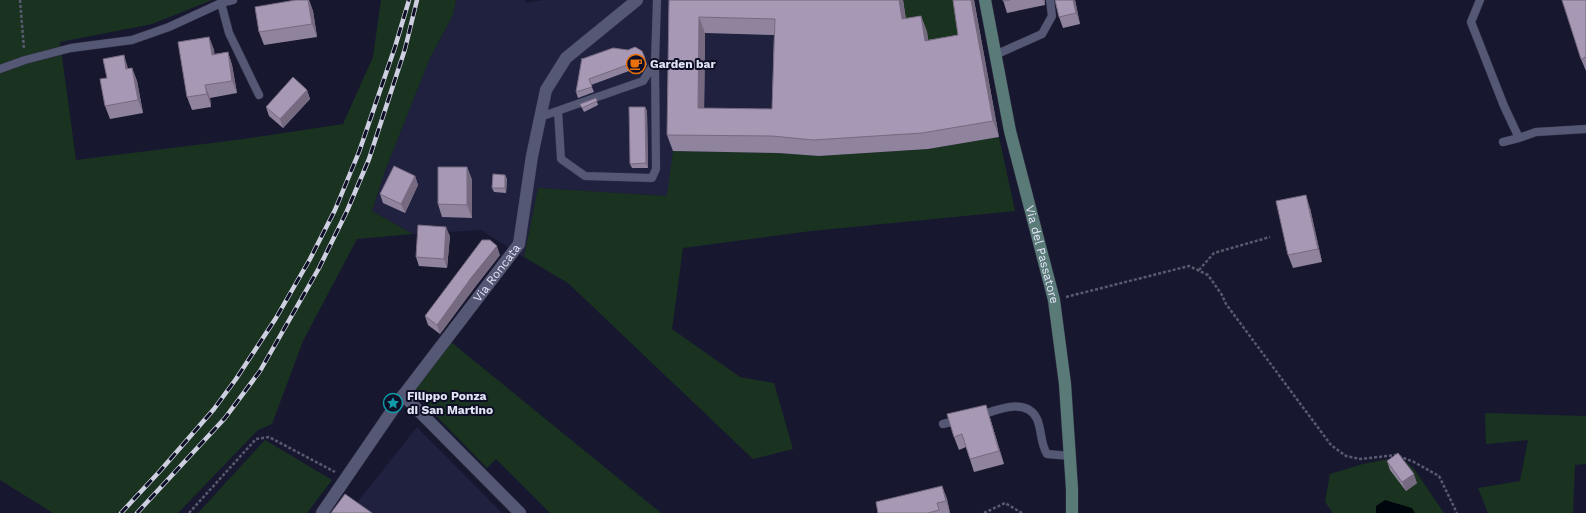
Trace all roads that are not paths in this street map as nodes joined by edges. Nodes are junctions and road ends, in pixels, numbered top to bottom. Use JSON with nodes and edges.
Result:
{"nodes":[{"id":1,"x":233,"y":0,"type":"edge"},
{"id":2,"x":637,"y":0,"type":"edge"},
{"id":3,"x":657,"y":0,"type":"edge"},
{"id":4,"x":985,"y":0,"type":"edge"},
{"id":5,"x":1050,"y":0,"type":"edge"},
{"id":6,"x":1480,"y":0,"type":"edge"},
{"id":7,"x":221,"y":4,"type":"junction"},
{"id":8,"x":995,"y":55,"type":"junction"},
{"id":9,"x":655,"y":62,"type":"junction"},
{"id":10,"x":0,"y":69,"type":"edge"},
{"id":11,"x":259,"y":95,"type":"dead end"},
{"id":12,"x":558,"y":111,"type":"junction"},
{"id":13,"x":540,"y":117,"type":"junction"},
{"id":14,"x":1586,"y":129,"type":"edge"},
{"id":15,"x":1519,"y":138,"type":"junction"},
{"id":16,"x":1503,"y":142,"type":"dead end"},
{"id":17,"x":403,"y":395,"type":"junction"},
{"id":18,"x":943,"y":424,"type":"dead end"},
{"id":19,"x":1070,"y":456,"type":"junction"},
{"id":20,"x":322,"y":513,"type":"edge"},
{"id":21,"x":520,"y":513,"type":"edge"},
{"id":22,"x":1072,"y":513,"type":"edge"}],
"edges":[{"from":1,"to":7,"type":"lane"},
{"from":2,"to":13,"type":"street","name":"Via Roncata"},
{"from":3,"to":9,"type":"lane"},
{"from":4,"to":8,"type":"street","name":"Via del Passatore"},
{"from":5,"to":8,"type":"lane"},
{"from":6,"to":15,"type":"lane"},
{"from":7,"to":10,"type":"lane"},
{"from":7,"to":11,"type":"lane"},
{"from":8,"to":19,"type":"street","name":"Via del Passatore"},
{"from":9,"to":12,"type":"lane"},
{"from":9,"to":12,"type":"lane"},
{"from":12,"to":13,"type":"lane"},
{"from":13,"to":17,"type":"street","name":"Via Roncata"},
{"from":14,"to":15,"type":"lane"},
{"from":15,"to":16,"type":"lane"},
{"from":17,"to":20,"type":"street","name":"Via Roncata"},
{"from":17,"to":21,"type":"street"},
{"from":18,"to":19,"type":"lane"},
{"from":19,"to":22,"type":"street","name":"Via del Passatore"}]}
